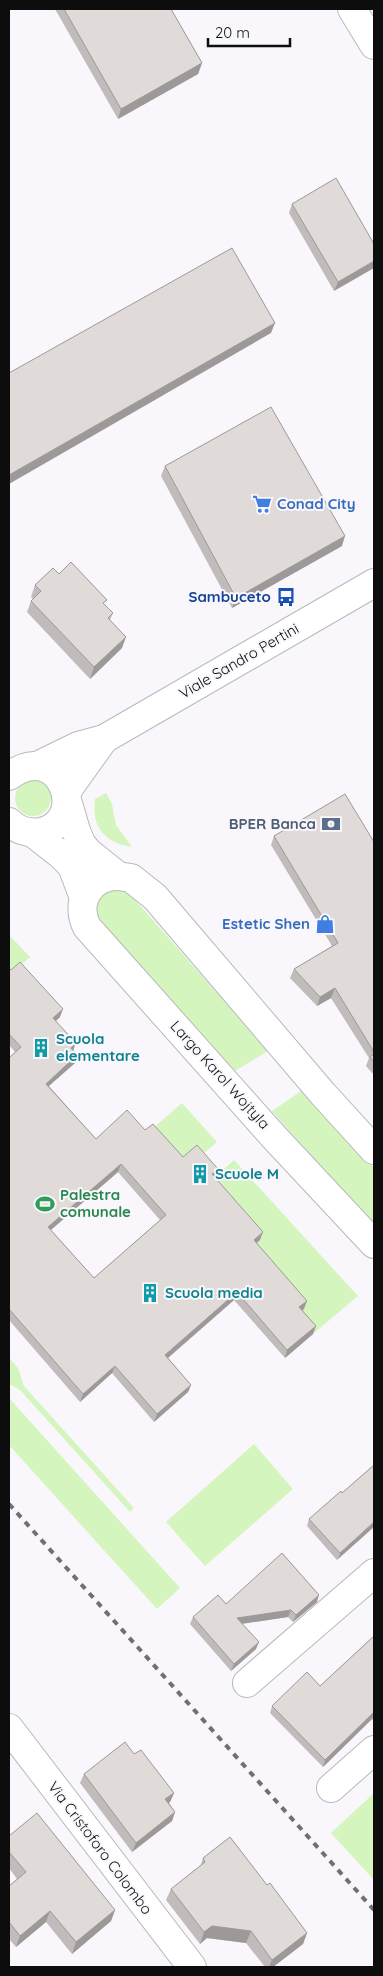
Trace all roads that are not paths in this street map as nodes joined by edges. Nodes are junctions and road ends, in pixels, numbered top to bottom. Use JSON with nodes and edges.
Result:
{"nodes":[{"id":1,"x":352,"y":9,"type":"edge"},
{"id":2,"x":374,"y":45,"type":"edge"},
{"id":3,"x":374,"y":583,"type":"edge"},
{"id":4,"x":104,"y":739,"type":"junction"},
{"id":5,"x":37,"y":766,"type":"junction"},
{"id":6,"x":9,"y":776,"type":"edge"},
{"id":7,"x":66,"y":796,"type":"junction"},
{"id":8,"x":16,"y":827,"type":"edge"},
{"id":9,"x":118,"y":876,"type":"junction"},
{"id":10,"x":84,"y":898,"type":"junction"},
{"id":11,"x":374,"y":1150,"type":"edge"},
{"id":12,"x":374,"y":1244,"type":"edge"},
{"id":13,"x":374,"y":1573,"type":"edge"},
{"id":14,"x":246,"y":1683,"type":"dead end"},
{"id":15,"x":9,"y":1728,"type":"edge"},
{"id":16,"x":374,"y":1750,"type":"edge"},
{"id":17,"x":331,"y":1788,"type":"dead end"},
{"id":18,"x":192,"y":1967,"type":"edge"}],
"edges":[{"from":1,"to":2,"type":"street"},
{"from":3,"to":4,"type":"street","name":"Viale Sandro Pertini"},
{"from":4,"to":5,"type":"street","name":"Viale Sandro Pertini"},
{"from":4,"to":7,"type":"street","name":"Viale Sandro Pertini"},
{"from":5,"to":6,"type":"street","name":"Viale Sandro Pertini"},
{"from":5,"to":7,"type":"street"},
{"from":7,"to":8,"type":"street","name":"Viale Sandro Pertini"},
{"from":7,"to":9,"type":"street"},
{"from":8,"to":10,"type":"street","name":"Largo Karol Wojtyla"},
{"from":9,"to":10,"type":"street"},
{"from":9,"to":11,"type":"street"},
{"from":10,"to":12,"type":"street","name":"Largo Karol Wojtyla"},
{"from":13,"to":14,"type":"street"},
{"from":15,"to":18,"type":"street","name":"Via Cristoforo Colombo"},
{"from":16,"to":17,"type":"street"}]}
